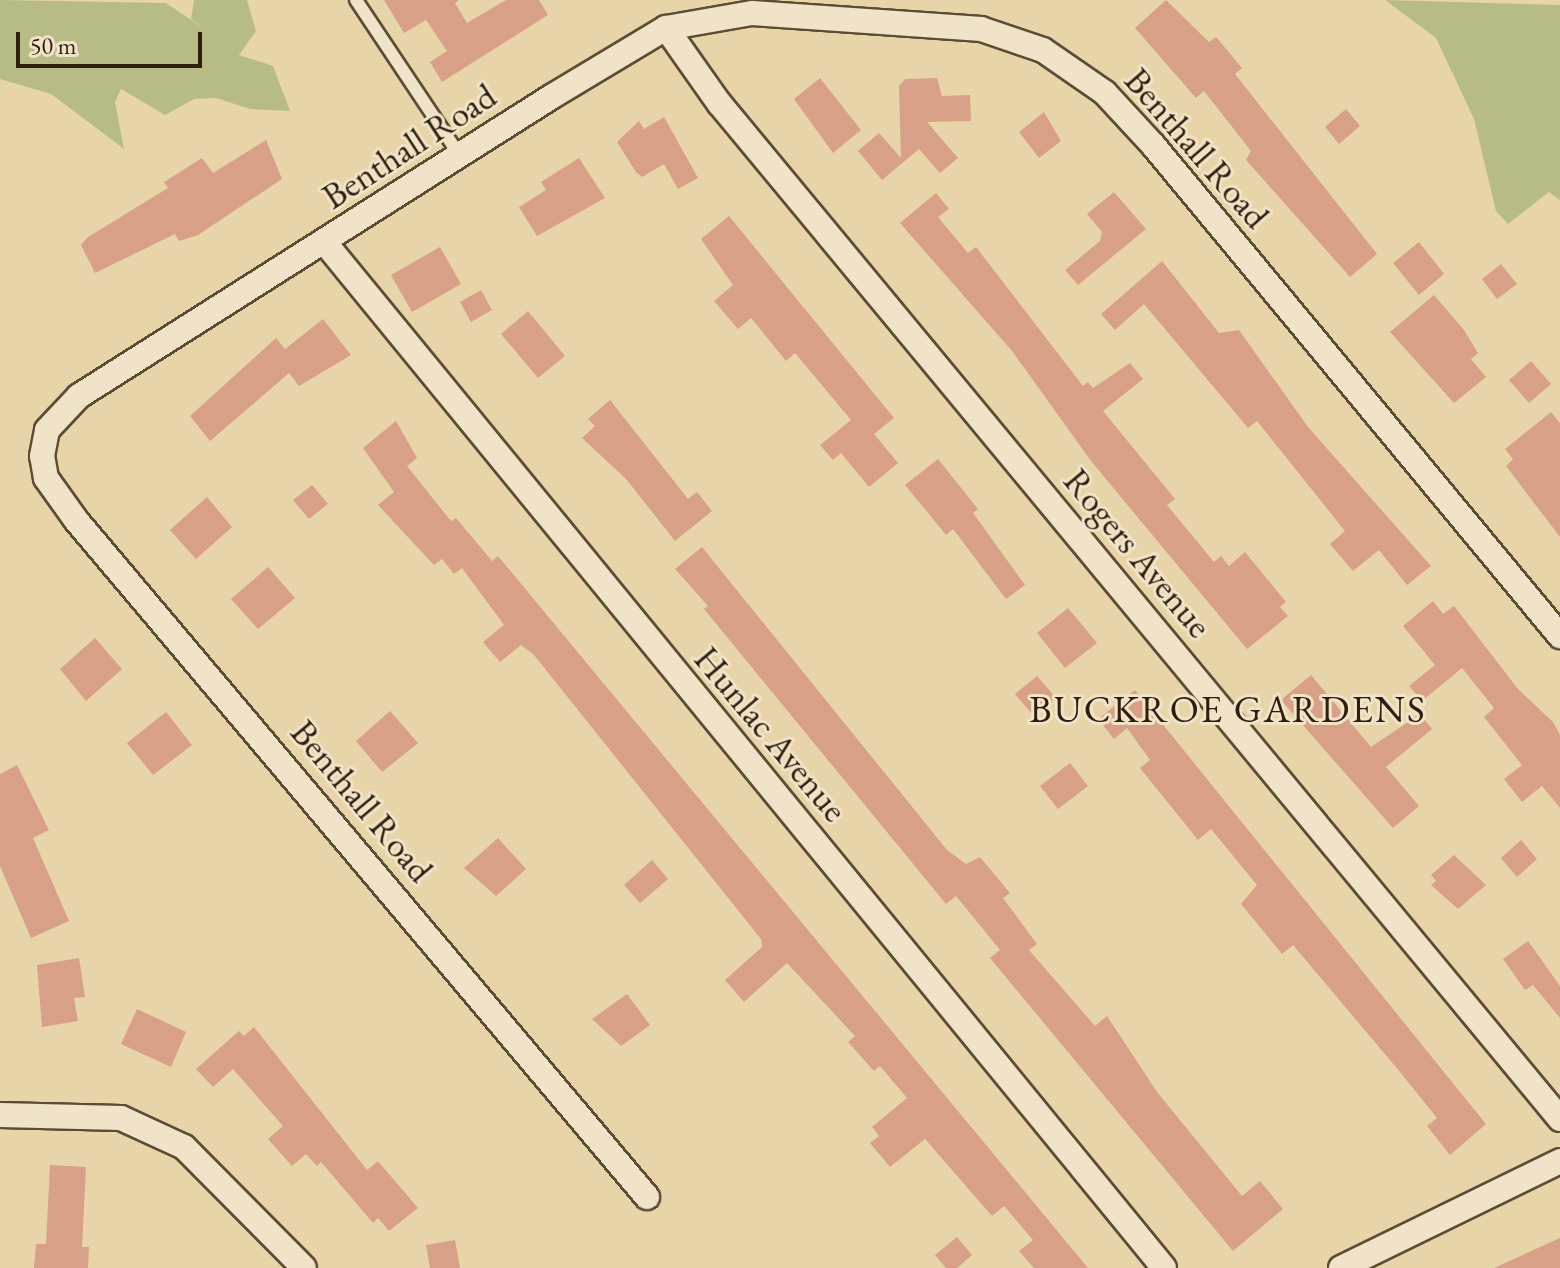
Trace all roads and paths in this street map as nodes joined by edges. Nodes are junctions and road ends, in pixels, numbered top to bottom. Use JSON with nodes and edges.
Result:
{"nodes":[{"id":1,"x":356,"y":0,"type":"edge"},
{"id":2,"x":666,"y":28,"type":"junction"},
{"id":3,"x":460,"y":156,"type":"junction"},
{"id":4,"x":326,"y":244,"type":"junction"},
{"id":5,"x":1560,"y":636,"type":"edge"},
{"id":6,"x":0,"y":1115,"type":"edge"},
{"id":7,"x":1560,"y":1119,"type":"edge"},
{"id":8,"x":1560,"y":1161,"type":"edge"},
{"id":9,"x":647,"y":1197,"type":"dead end"},
{"id":10,"x":304,"y":1268,"type":"edge"},
{"id":11,"x":1164,"y":1268,"type":"edge"},
{"id":12,"x":1341,"y":1268,"type":"edge"}],
"edges":[{"from":1,"to":3,"type":"lane"},
{"from":2,"to":3,"type":"street","name":"Benthall Road"},
{"from":2,"to":5,"type":"street","name":"Benthall Road"},
{"from":2,"to":7,"type":"street","name":"Rogers Avenue"},
{"from":3,"to":4,"type":"street","name":"Benthall Road"},
{"from":4,"to":9,"type":"street","name":"Benthall Road"},
{"from":4,"to":11,"type":"street","name":"Hunlac Avenue"},
{"from":6,"to":10,"type":"street"},
{"from":8,"to":12,"type":"street"}]}
